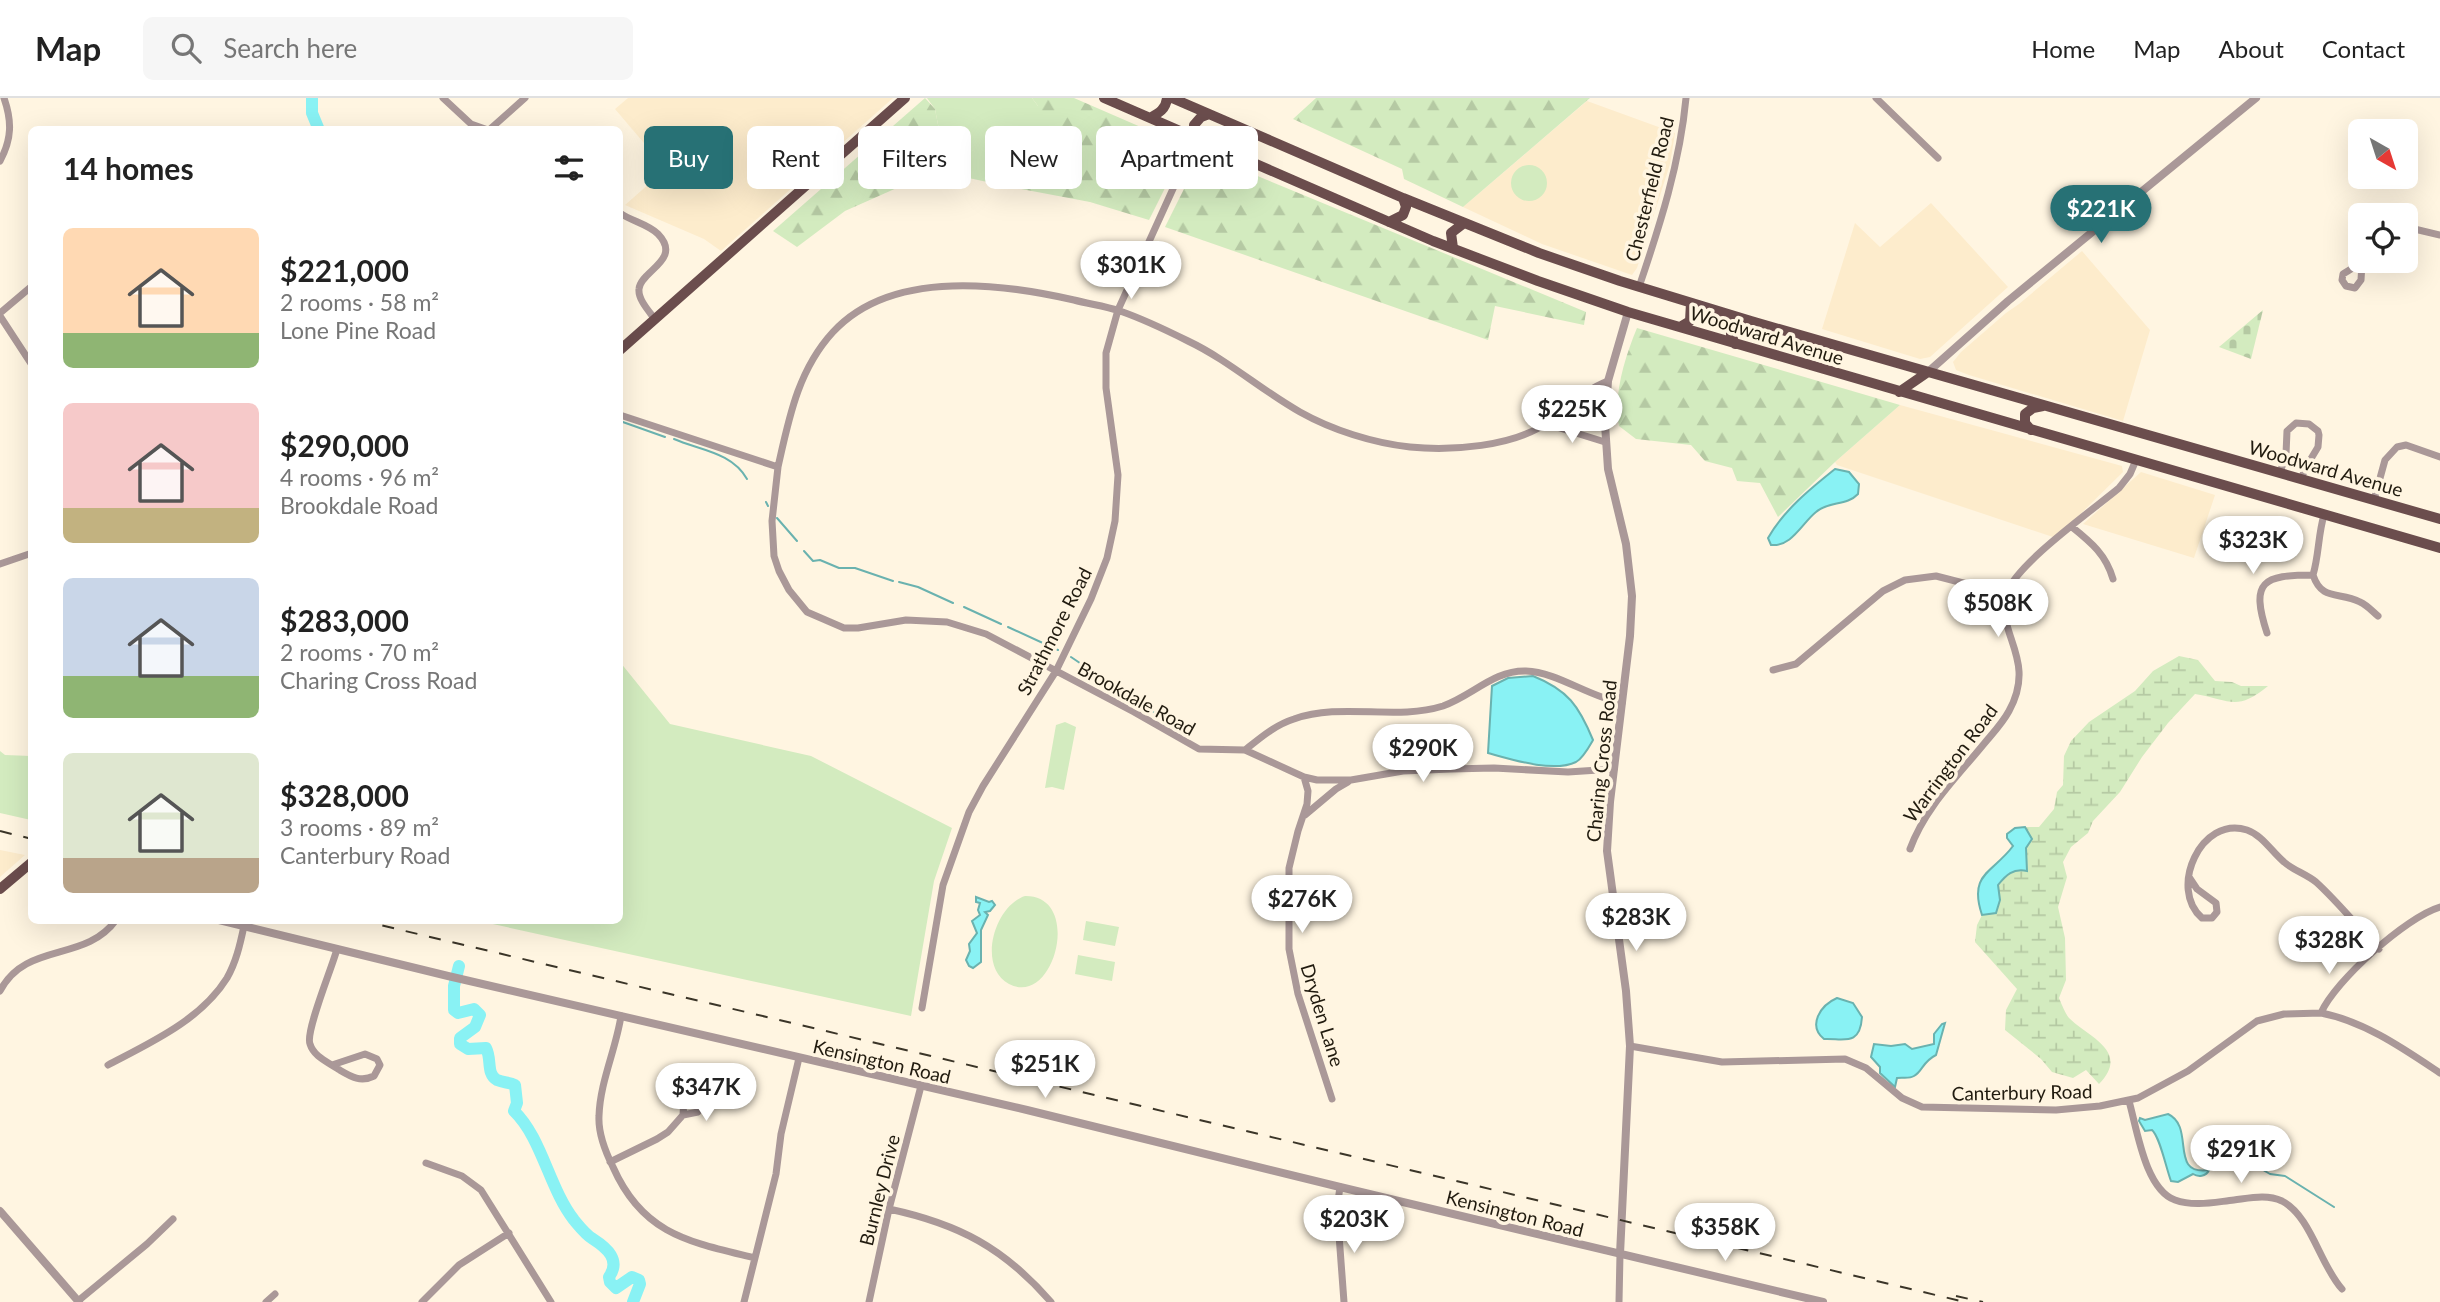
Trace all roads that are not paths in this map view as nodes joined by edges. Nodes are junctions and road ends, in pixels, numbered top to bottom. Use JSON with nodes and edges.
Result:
{"nodes":[{"id":1,"x":4,"y":98,"type":"edge"},
{"id":2,"x":443,"y":98,"type":"edge"},
{"id":3,"x":525,"y":98,"type":"edge"},
{"id":4,"x":905,"y":98,"type":"edge"},
{"id":5,"x":1104,"y":98,"type":"edge"},
{"id":6,"x":1170,"y":98,"type":"edge"},
{"id":7,"x":1686,"y":98,"type":"edge"},
{"id":8,"x":1876,"y":98,"type":"edge"},
{"id":9,"x":2256,"y":98,"type":"edge"},
{"id":10,"x":1209,"y":114,"type":"junction"},
{"id":11,"x":1150,"y":118,"type":"junction"},
{"id":12,"x":471,"y":126,"type":"edge"},
{"id":13,"x":494,"y":126,"type":"edge"},
{"id":14,"x":1168,"y":126,"type":"edge"},
{"id":15,"x":1194,"y":126,"type":"edge"},
{"id":16,"x":1938,"y":158,"type":"dead end"},
{"id":17,"x":0,"y":161,"type":"edge"},
{"id":18,"x":1258,"y":165,"type":"edge"},
{"id":19,"x":1173,"y":189,"type":"edge"},
{"id":20,"x":1403,"y":198,"type":"junction"},
{"id":21,"x":623,"y":215,"type":"edge"},
{"id":22,"x":1389,"y":222,"type":"junction"},
{"id":23,"x":1464,"y":223,"type":"junction"},
{"id":24,"x":2418,"y":230,"type":"edge"},
{"id":25,"x":2440,"y":235,"type":"edge"},
{"id":26,"x":1453,"y":248,"type":"junction"},
{"id":27,"x":1639,"y":287,"type":"junction"},
{"id":28,"x":28,"y":290,"type":"edge"},
{"id":29,"x":1691,"y":303,"type":"junction"},
{"id":30,"x":1118,"y":310,"type":"junction"},
{"id":31,"x":1628,"y":312,"type":"junction"},
{"id":32,"x":0,"y":315,"type":"edge"},
{"id":33,"x":654,"y":318,"type":"junction"},
{"id":34,"x":1746,"y":320,"type":"junction"},
{"id":35,"x":1680,"y":327,"type":"junction"},
{"id":36,"x":1735,"y":344,"type":"junction"},
{"id":37,"x":623,"y":347,"type":"edge"},
{"id":38,"x":28,"y":359,"type":"edge"},
{"id":39,"x":1928,"y":372,"type":"junction"},
{"id":40,"x":1608,"y":381,"type":"junction"},
{"id":41,"x":1899,"y":392,"type":"junction"},
{"id":42,"x":2046,"y":406,"type":"junction"},
{"id":43,"x":623,"y":416,"type":"edge"},
{"id":44,"x":1547,"y":424,"type":"junction"},
{"id":45,"x":2031,"y":430,"type":"junction"},
{"id":46,"x":1605,"y":442,"type":"junction"},
{"id":47,"x":2440,"y":457,"type":"edge"},
{"id":48,"x":2136,"y":460,"type":"junction"},
{"id":49,"x":778,"y":467,"type":"junction"},
{"id":50,"x":2280,"y":473,"type":"junction"},
{"id":51,"x":2301,"y":479,"type":"junction"},
{"id":52,"x":2374,"y":500,"type":"junction"},
{"id":53,"x":2324,"y":515,"type":"junction"},
{"id":54,"x":2440,"y":519,"type":"edge"},
{"id":55,"x":2072,"y":527,"type":"junction"},
{"id":56,"x":2440,"y":548,"type":"edge"},
{"id":57,"x":28,"y":554,"type":"edge"},
{"id":58,"x":0,"y":564,"type":"edge"},
{"id":59,"x":2313,"y":575,"type":"junction"},
{"id":60,"x":2113,"y":579,"type":"dead end"},
{"id":61,"x":2006,"y":594,"type":"junction"},
{"id":62,"x":2378,"y":615,"type":"dead end"},
{"id":63,"x":2267,"y":633,"type":"dead end"},
{"id":64,"x":1773,"y":670,"type":"dead end"},
{"id":65,"x":1056,"y":671,"type":"junction"},
{"id":66,"x":1622,"y":703,"type":"junction"},
{"id":67,"x":1245,"y":750,"type":"junction"},
{"id":68,"x":1614,"y":769,"type":"junction"},
{"id":69,"x":1304,"y":777,"type":"junction"},
{"id":70,"x":1351,"y":780,"type":"junction"},
{"id":71,"x":1304,"y":816,"type":"junction"},
{"id":72,"x":1910,"y":849,"type":"dead end"},
{"id":73,"x":28,"y":869,"type":"edge"},
{"id":74,"x":2189,"y":877,"type":"junction"},
{"id":75,"x":0,"y":889,"type":"edge"},
{"id":76,"x":2440,"y":906,"type":"edge"},
{"id":77,"x":113,"y":924,"type":"edge"},
{"id":78,"x":236,"y":924,"type":"edge"},
{"id":79,"x":244,"y":926,"type":"junction"},
{"id":80,"x":337,"y":949,"type":"junction"},
{"id":81,"x":2379,"y":949,"type":"junction"},
{"id":82,"x":0,"y":990,"type":"edge"},
{"id":83,"x":922,"y":1008,"type":"dead end"},
{"id":84,"x":2321,"y":1013,"type":"junction"},
{"id":85,"x":621,"y":1016,"type":"junction"},
{"id":86,"x":1630,"y":1046,"type":"junction"},
{"id":87,"x":799,"y":1058,"type":"junction"},
{"id":88,"x":108,"y":1065,"type":"dead end"},
{"id":89,"x":332,"y":1065,"type":"junction"},
{"id":90,"x":2440,"y":1073,"type":"edge"},
{"id":91,"x":921,"y":1086,"type":"junction"},
{"id":92,"x":1332,"y":1099,"type":"dead end"},
{"id":93,"x":2129,"y":1101,"type":"junction"},
{"id":94,"x":683,"y":1115,"type":"dead end"},
{"id":95,"x":610,"y":1162,"type":"junction"},
{"id":96,"x":426,"y":1163,"type":"dead end"},
{"id":97,"x":1340,"y":1187,"type":"junction"},
{"id":98,"x":889,"y":1209,"type":"junction"},
{"id":99,"x":0,"y":1211,"type":"edge"},
{"id":100,"x":173,"y":1219,"type":"dead end"},
{"id":101,"x":509,"y":1233,"type":"junction"},
{"id":102,"x":1620,"y":1254,"type":"junction"},
{"id":103,"x":755,"y":1258,"type":"junction"},
{"id":104,"x":2342,"y":1289,"type":"dead end"},
{"id":105,"x":275,"y":1294,"type":"dead end"},
{"id":106,"x":78,"y":1301,"type":"edge"},
{"id":107,"x":266,"y":1302,"type":"edge"},
{"id":108,"x":422,"y":1302,"type":"edge"},
{"id":109,"x":551,"y":1302,"type":"edge"},
{"id":110,"x":744,"y":1302,"type":"edge"},
{"id":111,"x":869,"y":1302,"type":"edge"},
{"id":112,"x":1051,"y":1302,"type":"edge"},
{"id":113,"x":1344,"y":1302,"type":"edge"},
{"id":114,"x":1619,"y":1302,"type":"edge"},
{"id":115,"x":1824,"y":1302,"type":"edge"}],
"edges":[{"from":1,"to":17,"type":"street"},
{"from":2,"to":12,"type":"street"},
{"from":3,"to":13,"type":"street"},
{"from":4,"to":33,"type":"main road"},
{"from":5,"to":11,"type":"main road","name":"Woodward Avenue"},
{"from":6,"to":10,"type":"main road","name":"Woodward Avenue"},
{"from":6,"to":11,"type":"main road"},
{"from":7,"to":27,"type":"street","name":"Chesterfield Road"},
{"from":8,"to":16,"type":"street"},
{"from":9,"to":39,"type":"street"},
{"from":10,"to":15,"type":"main road"},
{"from":10,"to":20,"type":"main road","name":"Woodward Avenue"},
{"from":11,"to":14,"type":"main road","name":"Woodward Avenue"},
{"from":18,"to":22,"type":"main road","name":"Woodward Avenue"},
{"from":19,"to":30,"type":"street","name":"Strathmore Road"},
{"from":20,"to":22,"type":"main road"},
{"from":20,"to":23,"type":"main road","name":"Woodward Avenue"},
{"from":21,"to":33,"type":"street"},
{"from":22,"to":26,"type":"main road","name":"Woodward Avenue"},
{"from":23,"to":26,"type":"main road"},
{"from":23,"to":27,"type":"main road","name":"Woodward Avenue"},
{"from":24,"to":25,"type":"street"},
{"from":26,"to":31,"type":"main road","name":"Woodward Avenue"},
{"from":27,"to":29,"type":"main road","name":"Woodward Avenue"},
{"from":28,"to":32,"type":"street"},
{"from":29,"to":34,"type":"main road","name":"Woodward Avenue"},
{"from":29,"to":35,"type":"main road"},
{"from":30,"to":44,"type":"street","name":"Brookdale Road"},
{"from":30,"to":49,"type":"street","name":"Brookdale Road"},
{"from":30,"to":65,"type":"street","name":"Strathmore Road"},
{"from":31,"to":35,"type":"main road","name":"Woodward Avenue"},
{"from":31,"to":40,"type":"street","name":"Charing Cross Road"},
{"from":32,"to":38,"type":"street"},
{"from":33,"to":37,"type":"main road"},
{"from":34,"to":36,"type":"main road"},
{"from":34,"to":39,"type":"main road","name":"Woodward Avenue"},
{"from":35,"to":36,"type":"main road","name":"Woodward Avenue"},
{"from":36,"to":41,"type":"main road","name":"Woodward Avenue"},
{"from":39,"to":41,"type":"main road"},
{"from":39,"to":42,"type":"main road","name":"Woodward Avenue"},
{"from":40,"to":44,"type":"street","name":"Brookdale Road"},
{"from":40,"to":46,"type":"street","name":"Charing Cross Road"},
{"from":41,"to":45,"type":"main road","name":"Woodward Avenue"},
{"from":42,"to":45,"type":"main road"},
{"from":42,"to":50,"type":"main road","name":"Woodward Avenue"},
{"from":43,"to":49,"type":"street"},
{"from":44,"to":46,"type":"street"},
{"from":45,"to":48,"type":"main road","name":"Woodward Avenue"},
{"from":46,"to":66,"type":"street","name":"Charing Cross Road"},
{"from":47,"to":52,"type":"street"},
{"from":48,"to":53,"type":"main road","name":"Woodward Avenue"},
{"from":48,"to":55,"type":"street"},
{"from":49,"to":65,"type":"street","name":"Brookdale Road"},
{"from":50,"to":51,"type":"main road","name":"Woodward Avenue"},
{"from":50,"to":51,"type":"street"},
{"from":51,"to":52,"type":"main road","name":"Woodward Avenue"},
{"from":52,"to":54,"type":"main road","name":"Woodward Avenue"},
{"from":53,"to":56,"type":"main road","name":"Woodward Avenue"},
{"from":53,"to":59,"type":"street"},
{"from":55,"to":60,"type":"street"},
{"from":55,"to":61,"type":"street"},
{"from":57,"to":58,"type":"street"},
{"from":59,"to":62,"type":"street"},
{"from":59,"to":63,"type":"street"},
{"from":61,"to":64,"type":"street"},
{"from":61,"to":72,"type":"street","name":"Warrington Road"},
{"from":65,"to":67,"type":"street","name":"Brookdale Road"},
{"from":65,"to":83,"type":"street","name":"Strathmore Road"},
{"from":66,"to":67,"type":"street"},
{"from":66,"to":68,"type":"street","name":"Charing Cross Road"},
{"from":67,"to":69,"type":"street","name":"Brookdale Road"},
{"from":68,"to":70,"type":"street","name":"Brookdale Road"},
{"from":68,"to":86,"type":"street","name":"Charing Cross Road"},
{"from":69,"to":70,"type":"street","name":"Brookdale Road"},
{"from":69,"to":71,"type":"street","name":"Dryden Lane"},
{"from":70,"to":71,"type":"street"},
{"from":71,"to":92,"type":"street","name":"Dryden Lane"},
{"from":73,"to":75,"type":"main road"},
{"from":74,"to":74,"type":"street"},
{"from":74,"to":81,"type":"street"},
{"from":76,"to":81,"type":"street"},
{"from":77,"to":82,"type":"street"},
{"from":78,"to":79,"type":"street","name":"Kensington Road"},
{"from":79,"to":80,"type":"street","name":"Kensington Road"},
{"from":79,"to":88,"type":"street"},
{"from":80,"to":85,"type":"street","name":"Kensington Road"},
{"from":80,"to":89,"type":"street"},
{"from":81,"to":84,"type":"street"},
{"from":84,"to":90,"type":"street","name":"Canterbury Road"},
{"from":84,"to":93,"type":"street","name":"Canterbury Road"},
{"from":85,"to":87,"type":"street","name":"Kensington Road"},
{"from":85,"to":95,"type":"street"},
{"from":86,"to":93,"type":"street","name":"Canterbury Road"},
{"from":86,"to":102,"type":"street","name":"Charing Cross Road"},
{"from":87,"to":91,"type":"street","name":"Kensington Road"},
{"from":87,"to":103,"type":"street"},
{"from":89,"to":89,"type":"street"},
{"from":91,"to":97,"type":"street","name":"Kensington Road"},
{"from":91,"to":98,"type":"street","name":"Burnley Drive"},
{"from":93,"to":104,"type":"street"},
{"from":94,"to":95,"type":"street"},
{"from":95,"to":103,"type":"street"},
{"from":96,"to":101,"type":"street"},
{"from":97,"to":102,"type":"street","name":"Kensington Road"},
{"from":97,"to":113,"type":"street"},
{"from":98,"to":111,"type":"street","name":"Burnley Drive"},
{"from":98,"to":112,"type":"street"},
{"from":99,"to":106,"type":"street"},
{"from":100,"to":106,"type":"street"},
{"from":101,"to":108,"type":"street"},
{"from":101,"to":109,"type":"street"},
{"from":102,"to":114,"type":"street","name":"Charing Cross Road"},
{"from":102,"to":115,"type":"street","name":"Kensington Road"},
{"from":103,"to":110,"type":"street"},
{"from":105,"to":107,"type":"street"}]}
